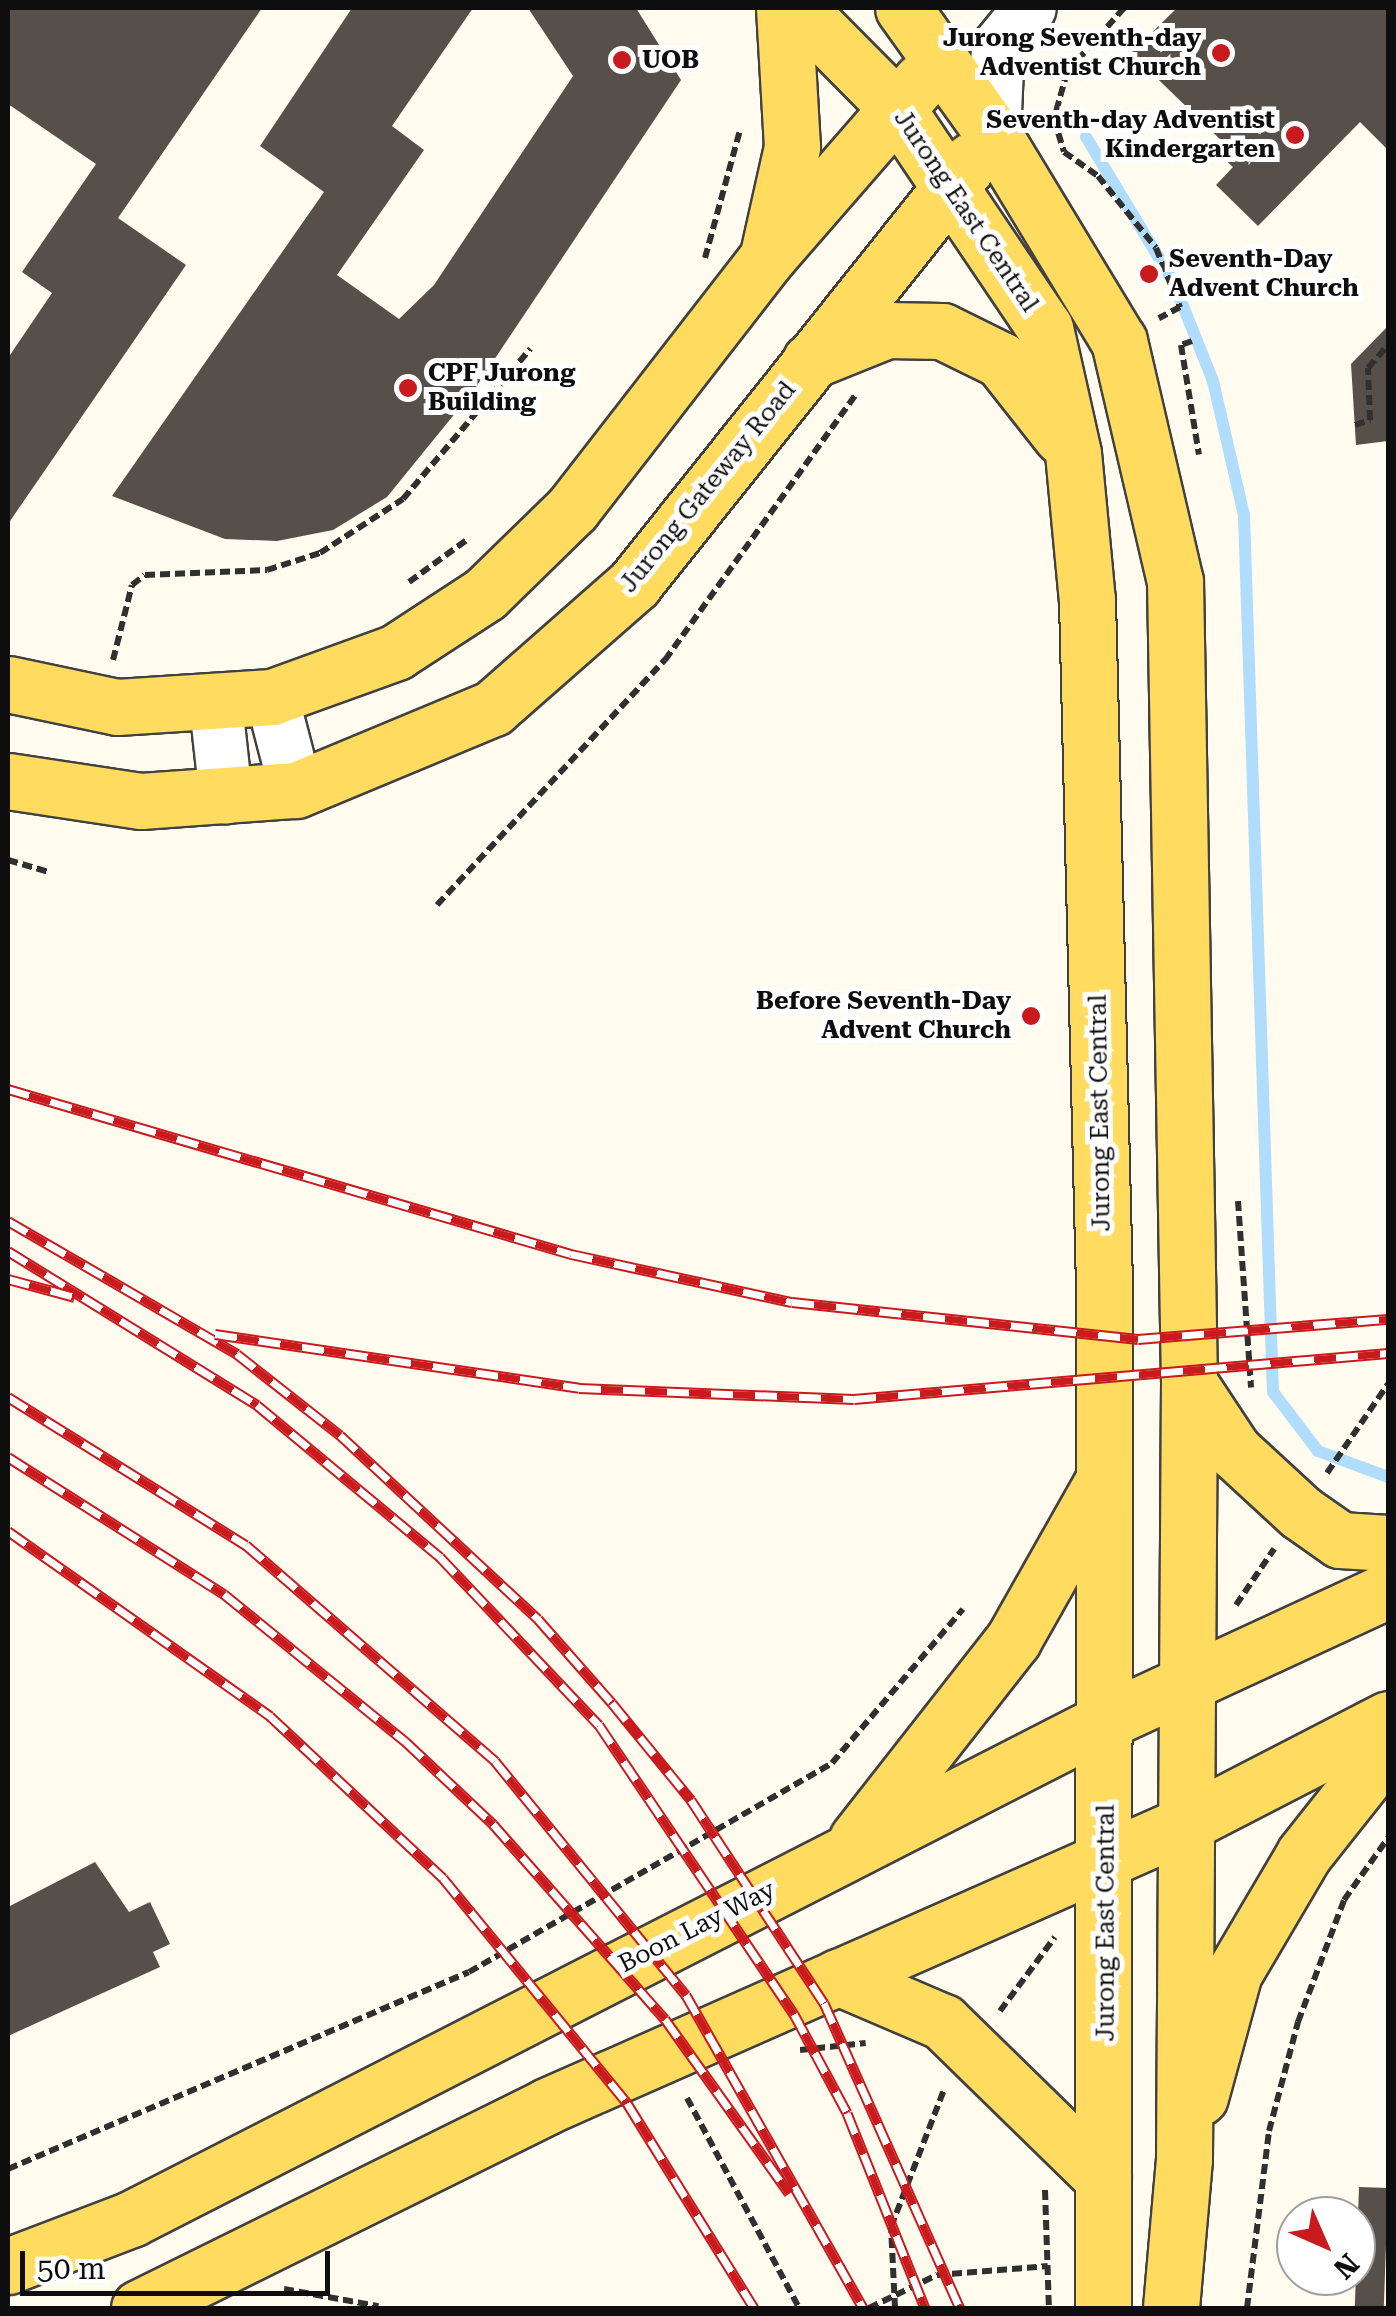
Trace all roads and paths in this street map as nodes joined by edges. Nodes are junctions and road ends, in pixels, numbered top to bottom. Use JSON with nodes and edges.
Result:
{"nodes":[{"id":1,"x":784,"y":8,"type":"edge"},
{"id":2,"x":798,"y":8,"type":"edge"},
{"id":3,"x":904,"y":8,"type":"edge"},
{"id":4,"x":1124,"y":8,"type":"edge"},
{"id":5,"x":1014,"y":27,"type":"edge"},
{"id":6,"x":942,"y":62,"type":"junction"},
{"id":7,"x":896,"y":106,"type":"junction"},
{"id":8,"x":743,"y":116,"type":"dead end"},
{"id":9,"x":994,"y":135,"type":"junction"},
{"id":10,"x":948,"y":186,"type":"junction"},
{"id":11,"x":767,"y":258,"type":"junction"},
{"id":12,"x":699,"y":274,"type":"dead end"},
{"id":13,"x":1180,"y":306,"type":"dead end"},
{"id":14,"x":1388,"y":346,"type":"edge"},
{"id":15,"x":530,"y":349,"type":"dead end"},
{"id":16,"x":810,"y":361,"type":"junction"},
{"id":17,"x":861,"y":388,"type":"dead end"},
{"id":18,"x":1355,"y":425,"type":"dead end"},
{"id":19,"x":1074,"y":454,"type":"junction"},
{"id":20,"x":478,"y":531,"type":"dead end"},
{"id":21,"x":403,"y":586,"type":"dead end"},
{"id":22,"x":8,"y":684,"type":"edge"},
{"id":23,"x":272,"y":697,"type":"junction"},
{"id":24,"x":102,"y":704,"type":"junction"},
{"id":25,"x":216,"y":706,"type":"junction"},
{"id":26,"x":8,"y":781,"type":"edge"},
{"id":27,"x":296,"y":790,"type":"junction"},
{"id":28,"x":226,"y":797,"type":"junction"},
{"id":29,"x":8,"y":860,"type":"edge"},
{"id":30,"x":50,"y":872,"type":"dead end"},
{"id":31,"x":437,"y":905,"type":"dead end"},
{"id":32,"x":1188,"y":1382,"type":"junction"},
{"id":33,"x":1388,"y":1384,"type":"edge"},
{"id":34,"x":1331,"y":1466,"type":"dead end"},
{"id":35,"x":1104,"y":1480,"type":"junction"},
{"id":36,"x":1388,"y":1543,"type":"edge"},
{"id":37,"x":1388,"y":1590,"type":"edge"},
{"id":38,"x":963,"y":1609,"type":"dead end"},
{"id":39,"x":1183,"y":1683,"type":"junction"},
{"id":40,"x":1388,"y":1719,"type":"edge"},
{"id":41,"x":1105,"y":1721,"type":"junction"},
{"id":42,"x":1388,"y":1748,"type":"edge"},
{"id":43,"x":1179,"y":1827,"type":"junction"},
{"id":44,"x":1388,"y":1838,"type":"edge"},
{"id":45,"x":845,"y":1854,"type":"junction"},
{"id":46,"x":1108,"y":1860,"type":"junction"},
{"id":47,"x":838,"y":1977,"type":"junction"},
{"id":48,"x":887,"y":2043,"type":"dead end"},
{"id":49,"x":788,"y":2053,"type":"dead end"},
{"id":50,"x":954,"y":2075,"type":"dead end"},
{"id":51,"x":704,"y":2090,"type":"dead end"},
{"id":52,"x":688,"y":2098,"type":"junction"},
{"id":53,"x":675,"y":2104,"type":"dead end"},
{"id":54,"x":1184,"y":2159,"type":"junction"},
{"id":55,"x":8,"y":2169,"type":"edge"},
{"id":56,"x":1041,"y":2174,"type":"dead end"},
{"id":57,"x":1102,"y":2178,"type":"junction"},
{"id":58,"x":8,"y":2266,"type":"edge"},
{"id":59,"x":1048,"y":2266,"type":"junction"},
{"id":60,"x":294,"y":2280,"type":"dead end"},
{"id":61,"x":278,"y":2288,"type":"junction"},
{"id":62,"x":894,"y":2292,"type":"junction"},
{"id":63,"x":264,"y":2295,"type":"dead end"},
{"id":64,"x":378,"y":2306,"type":"dead end"},
{"id":65,"x":139,"y":2308,"type":"edge"},
{"id":66,"x":799,"y":2308,"type":"edge"},
{"id":67,"x":869,"y":2308,"type":"edge"},
{"id":68,"x":895,"y":2308,"type":"edge"},
{"id":69,"x":1049,"y":2308,"type":"edge"},
{"id":70,"x":1104,"y":2308,"type":"edge"},
{"id":71,"x":1172,"y":2308,"type":"edge"},
{"id":72,"x":1247,"y":2308,"type":"edge"}],
"edges":[{"from":1,"to":11,"type":"main road"},
{"from":2,"to":7,"type":"main road","name":"Jurong East Central"},
{"from":3,"to":6,"type":"main road"},
{"from":4,"to":13,"type":"path"},
{"from":5,"to":6,"type":"street"},
{"from":5,"to":9,"type":"street"},
{"from":6,"to":7,"type":"main road"},
{"from":6,"to":9,"type":"main road"},
{"from":7,"to":10,"type":"main road","name":"Jurong East Central"},
{"from":7,"to":11,"type":"main road"},
{"from":8,"to":12,"type":"path"},
{"from":9,"to":10,"type":"main road","name":"Jurong Gateway Road"},
{"from":9,"to":32,"type":"main road"},
{"from":10,"to":16,"type":"main road","name":"Jurong Gateway Road"},
{"from":10,"to":19,"type":"main road","name":"Jurong East Central"},
{"from":11,"to":23,"type":"main road"},
{"from":14,"to":18,"type":"path"},
{"from":15,"to":24,"type":"path"},
{"from":16,"to":19,"type":"main road"},
{"from":16,"to":27,"type":"main road","name":"Jurong Gateway Road"},
{"from":17,"to":31,"type":"path"},
{"from":19,"to":35,"type":"main road","name":"Jurong East Central"},
{"from":20,"to":21,"type":"path"},
{"from":22,"to":24,"type":"main road"},
{"from":23,"to":25,"type":"main road"},
{"from":23,"to":27,"type":"street"},
{"from":24,"to":25,"type":"main road"},
{"from":25,"to":28,"type":"street"},
{"from":26,"to":28,"type":"main road","name":"Jurong Gateway Road"},
{"from":27,"to":28,"type":"main road","name":"Jurong Gateway Road"},
{"from":29,"to":30,"type":"path"},
{"from":32,"to":36,"type":"main road"},
{"from":32,"to":39,"type":"main road"},
{"from":33,"to":34,"type":"path"},
{"from":35,"to":41,"type":"main road","name":"Jurong East Central"},
{"from":35,"to":45,"type":"main road"},
{"from":37,"to":39,"type":"main road","name":"Boon Lay Way"},
{"from":38,"to":55,"type":"path"},
{"from":39,"to":41,"type":"main road","name":"Boon Lay Way"},
{"from":39,"to":43,"type":"main road"},
{"from":40,"to":43,"type":"main road"},
{"from":41,"to":45,"type":"main road","name":"Boon Lay Way"},
{"from":41,"to":46,"type":"main road","name":"Jurong East Central"},
{"from":42,"to":54,"type":"main road"},
{"from":43,"to":46,"type":"main road"},
{"from":43,"to":54,"type":"main road"},
{"from":44,"to":72,"type":"path"},
{"from":45,"to":58,"type":"main road","name":"Boon Lay Way"},
{"from":46,"to":47,"type":"main road"},
{"from":46,"to":57,"type":"main road","name":"Jurong East Central"},
{"from":47,"to":57,"type":"main road"},
{"from":47,"to":65,"type":"main road"},
{"from":48,"to":49,"type":"path"},
{"from":50,"to":62,"type":"path"},
{"from":51,"to":52,"type":"path"},
{"from":52,"to":53,"type":"path"},
{"from":52,"to":66,"type":"path"},
{"from":54,"to":71,"type":"main road"},
{"from":56,"to":59,"type":"path"},
{"from":57,"to":70,"type":"main road","name":"Jurong East Central"},
{"from":59,"to":62,"type":"path"},
{"from":59,"to":69,"type":"path"},
{"from":60,"to":61,"type":"path"},
{"from":61,"to":63,"type":"path"},
{"from":61,"to":64,"type":"path"},
{"from":62,"to":67,"type":"path"},
{"from":62,"to":68,"type":"path"}]}
